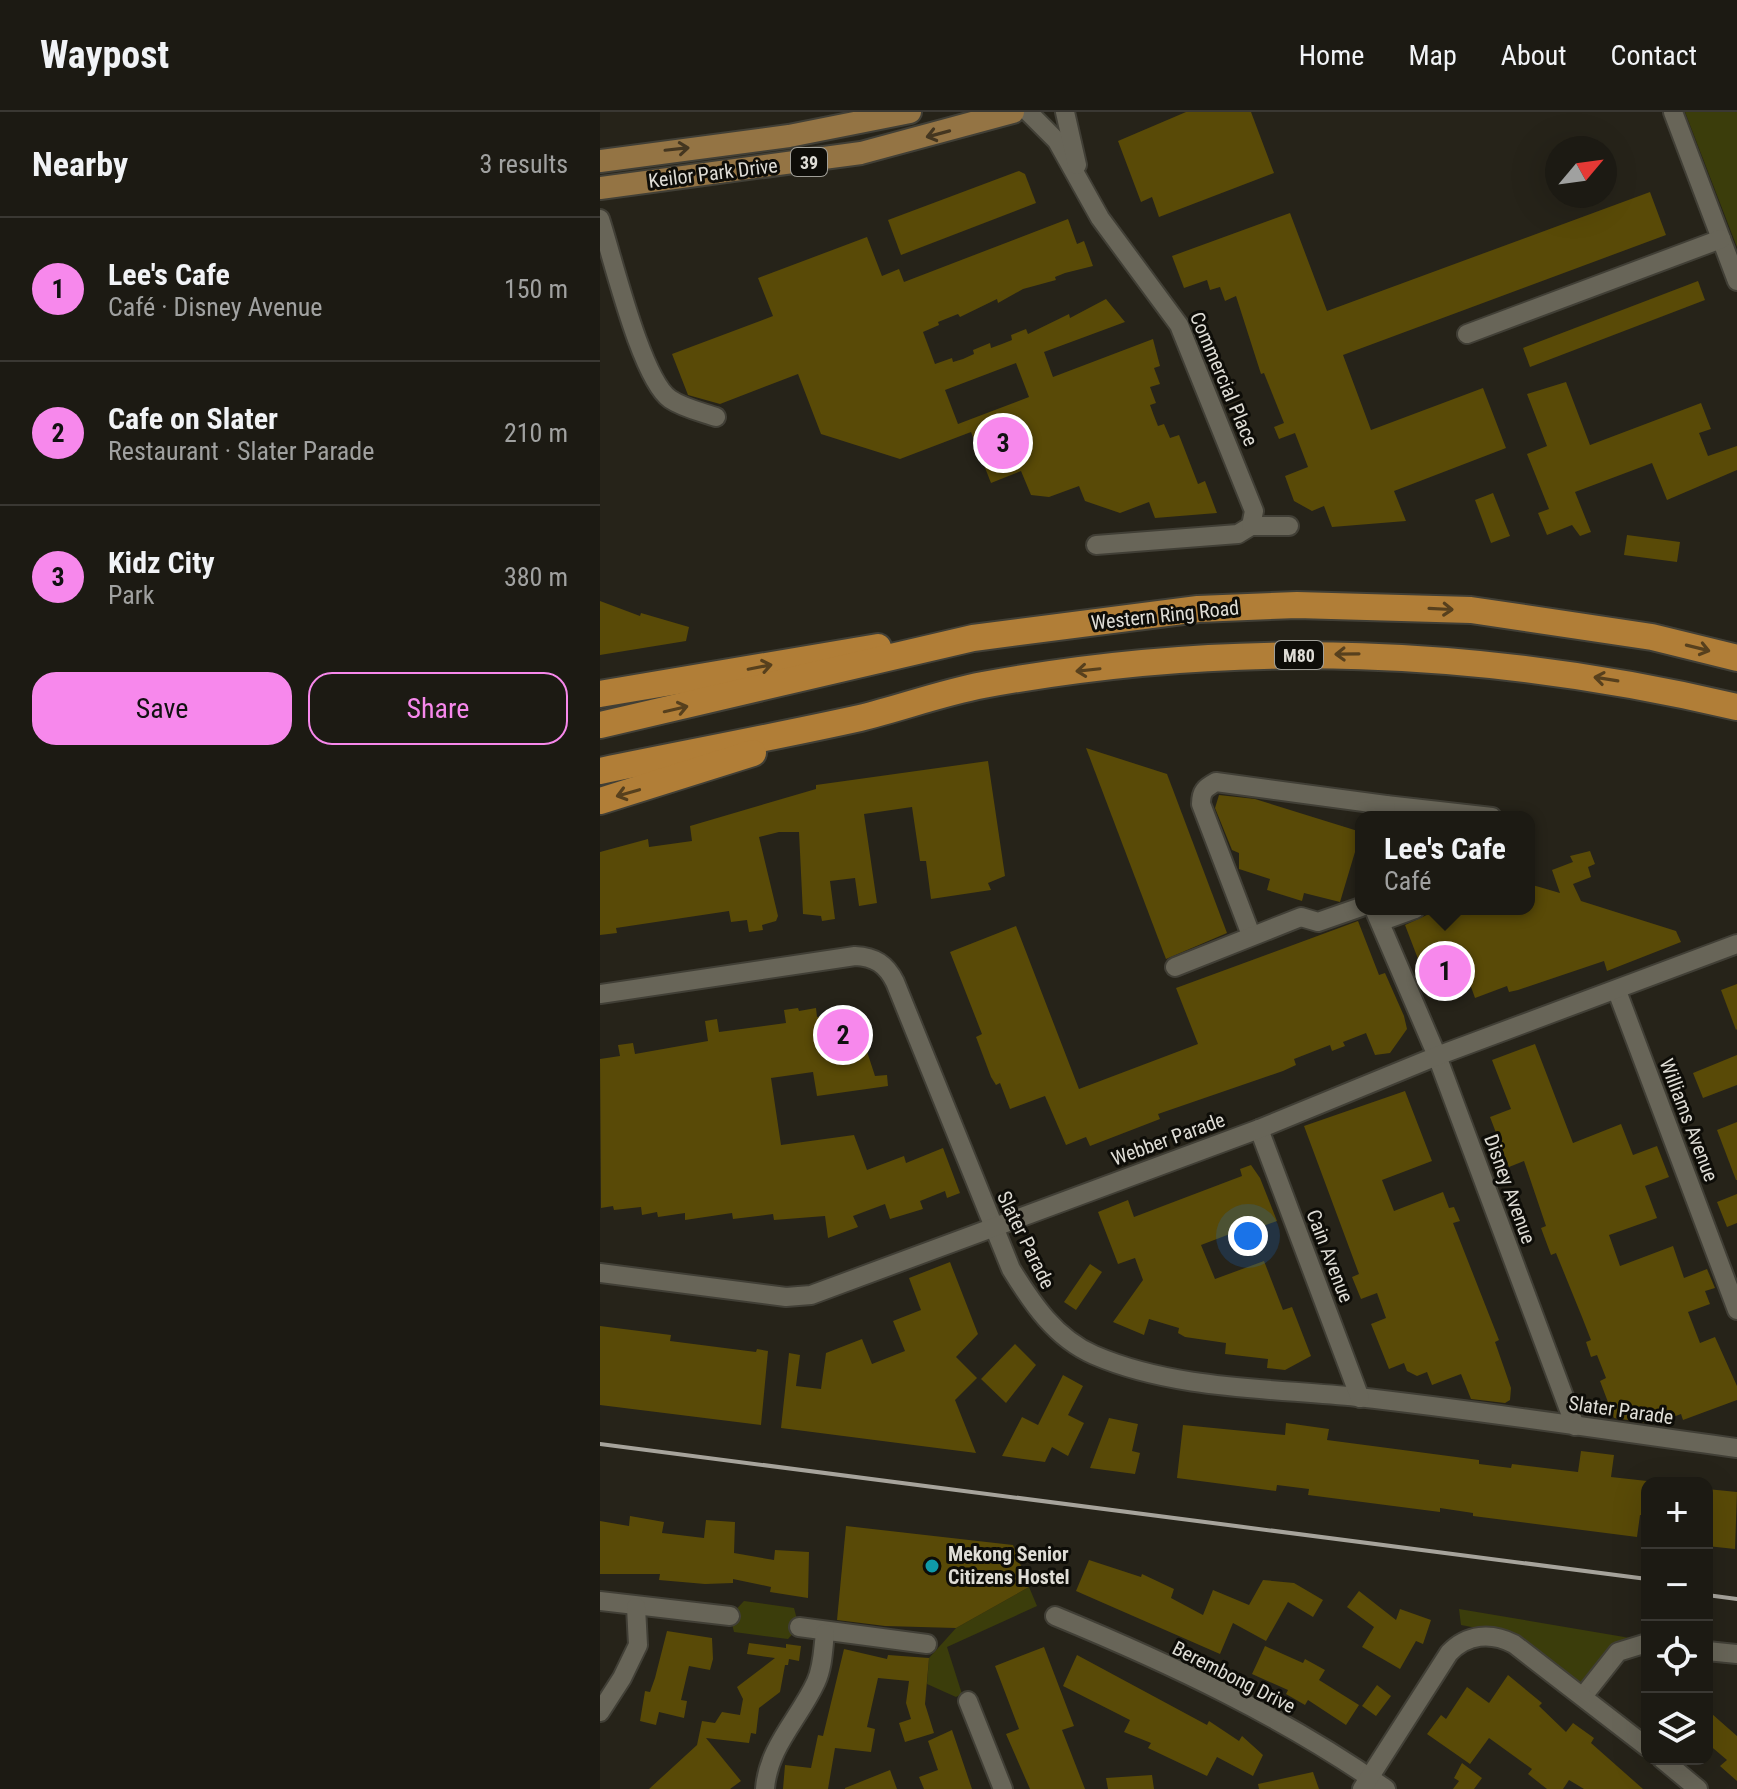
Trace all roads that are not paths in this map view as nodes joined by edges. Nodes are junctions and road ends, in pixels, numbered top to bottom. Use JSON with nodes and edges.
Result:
{"nodes":[{"id":1,"x":910,"y":112,"type":"edge"},
{"id":2,"x":1013,"y":112,"type":"edge"},
{"id":3,"x":1028,"y":112,"type":"edge"},
{"id":4,"x":1065,"y":112,"type":"edge"},
{"id":5,"x":1673,"y":112,"type":"edge"},
{"id":6,"x":600,"y":161,"type":"edge"},
{"id":7,"x":1080,"y":180,"type":"junction"},
{"id":8,"x":600,"y":188,"type":"edge"},
{"id":9,"x":600,"y":219,"type":"edge"},
{"id":10,"x":1721,"y":239,"type":"junction"},
{"id":11,"x":600,"y":254,"type":"edge"},
{"id":12,"x":613,"y":273,"type":"junction"},
{"id":13,"x":1737,"y":281,"type":"edge"},
{"id":14,"x":1467,"y":334,"type":"dead end"},
{"id":15,"x":716,"y":417,"type":"dead end"},
{"id":16,"x":1251,"y":526,"type":"junction"},
{"id":17,"x":1289,"y":526,"type":"dead end"},
{"id":18,"x":1096,"y":545,"type":"dead end"},
{"id":19,"x":973,"y":638,"type":"junction"},
{"id":20,"x":1737,"y":658,"type":"edge"},
{"id":21,"x":1640,"y":684,"type":"junction"},
{"id":22,"x":600,"y":694,"type":"edge"},
{"id":23,"x":1737,"y":707,"type":"edge"},
{"id":24,"x":862,"y":717,"type":"junction"},
{"id":25,"x":1737,"y":717,"type":"edge"},
{"id":26,"x":600,"y":725,"type":"edge"},
{"id":27,"x":600,"y":771,"type":"edge"},
{"id":28,"x":600,"y":801,"type":"edge"},
{"id":29,"x":1386,"y":811,"type":"edge"},
{"id":30,"x":1355,"y":909,"type":"edge"},
{"id":31,"x":1378,"y":915,"type":"edge"},
{"id":32,"x":1251,"y":935,"type":"junction"},
{"id":33,"x":1737,"y":944,"type":"edge"},
{"id":34,"x":1175,"y":967,"type":"dead end"},
{"id":35,"x":1617,"y":991,"type":"junction"},
{"id":36,"x":600,"y":994,"type":"edge"},
{"id":37,"x":1437,"y":1056,"type":"junction"},
{"id":38,"x":1259,"y":1129,"type":"junction"},
{"id":39,"x":992,"y":1228,"type":"junction"},
{"id":40,"x":600,"y":1273,"type":"edge"},
{"id":41,"x":1737,"y":1310,"type":"edge"},
{"id":42,"x":1360,"y":1398,"type":"junction"},
{"id":43,"x":1575,"y":1426,"type":"junction"},
{"id":44,"x":1737,"y":1448,"type":"edge"},
{"id":45,"x":600,"y":1601,"type":"edge"},
{"id":46,"x":636,"y":1607,"type":"junction"},
{"id":47,"x":730,"y":1616,"type":"dead end"},
{"id":48,"x":1055,"y":1616,"type":"dead end"},
{"id":49,"x":799,"y":1627,"type":"dead end"},
{"id":50,"x":825,"y":1633,"type":"junction"},
{"id":51,"x":927,"y":1644,"type":"dead end"},
{"id":52,"x":1641,"y":1645,"type":"edge"},
{"id":53,"x":1713,"y":1652,"type":"edge"},
{"id":54,"x":1737,"y":1654,"type":"edge"},
{"id":55,"x":1584,"y":1695,"type":"junction"},
{"id":56,"x":968,"y":1698,"type":"dead end"},
{"id":57,"x":600,"y":1712,"type":"edge"},
{"id":58,"x":1641,"y":1742,"type":"edge"},
{"id":59,"x":1669,"y":1765,"type":"edge"},
{"id":60,"x":1366,"y":1783,"type":"edge"},
{"id":61,"x":765,"y":1789,"type":"edge"},
{"id":62,"x":1003,"y":1789,"type":"edge"},
{"id":63,"x":1386,"y":1789,"type":"edge"},
{"id":64,"x":1698,"y":1789,"type":"edge"}],
"edges":[{"from":6,"to":1,"type":"main road","name":"Keilor Park Drive","number":"39","one_way":true},
{"from":2,"to":8,"type":"main road","name":"Keilor Park Drive","number":"39","one_way":true},
{"from":3,"to":7,"type":"street","name":"Commercial Place"},
{"from":4,"to":7,"type":"street","name":"Commercial Place"},
{"from":5,"to":10,"type":"street"},
{"from":7,"to":16,"type":"street","name":"Commercial Place"},
{"from":9,"to":12,"type":"street"},
{"from":10,"to":13,"type":"street"},
{"from":10,"to":14,"type":"street"},
{"from":11,"to":12,"type":"street"},
{"from":12,"to":15,"type":"street"},
{"from":16,"to":17,"type":"street"},
{"from":16,"to":18,"type":"street"},
{"from":19,"to":20,"type":"highway","name":"Western Ring Road","one_way":true},
{"from":22,"to":19,"type":"highway","one_way":true},
{"from":26,"to":19,"type":"highway","name":"Western Ring Road","one_way":true},
{"from":21,"to":23,"type":"highway","number":"M80"},
{"from":21,"to":24,"type":"highway","number":"M80","one_way":true},
{"from":21,"to":25,"type":"highway"},
{"from":24,"to":27,"type":"highway","number":"M80"},
{"from":24,"to":28,"type":"highway","one_way":true},
{"from":29,"to":32,"type":"street"},
{"from":30,"to":32,"type":"street"},
{"from":31,"to":37,"type":"street","name":"Disney Avenue"},
{"from":32,"to":34,"type":"street"},
{"from":33,"to":35,"type":"street","name":"Webber Parade"},
{"from":35,"to":37,"type":"street","name":"Webber Parade"},
{"from":35,"to":41,"type":"street","name":"Williams Avenue"},
{"from":36,"to":39,"type":"street","name":"Slater Parade"},
{"from":37,"to":38,"type":"street","name":"Webber Parade"},
{"from":37,"to":43,"type":"street","name":"Disney Avenue"},
{"from":38,"to":39,"type":"street","name":"Webber Parade"},
{"from":38,"to":42,"type":"street","name":"Cain Avenue"},
{"from":39,"to":40,"type":"street","name":"Webber Parade"},
{"from":39,"to":42,"type":"street","name":"Slater Parade"},
{"from":42,"to":43,"type":"street","name":"Slater Parade"},
{"from":43,"to":44,"type":"street","name":"Slater Parade"},
{"from":45,"to":46,"type":"street"},
{"from":46,"to":47,"type":"street"},
{"from":46,"to":57,"type":"street"},
{"from":48,"to":60,"type":"street","name":"Berembong Drive"},
{"from":49,"to":50,"type":"street"},
{"from":50,"to":51,"type":"street"},
{"from":50,"to":61,"type":"street"},
{"from":52,"to":55,"type":"street"},
{"from":53,"to":54,"type":"street"},
{"from":55,"to":58,"type":"street"},
{"from":55,"to":60,"type":"street"},
{"from":56,"to":62,"type":"street"},
{"from":59,"to":64,"type":"street"},
{"from":60,"to":63,"type":"street","name":"Berembong Drive"}]}
